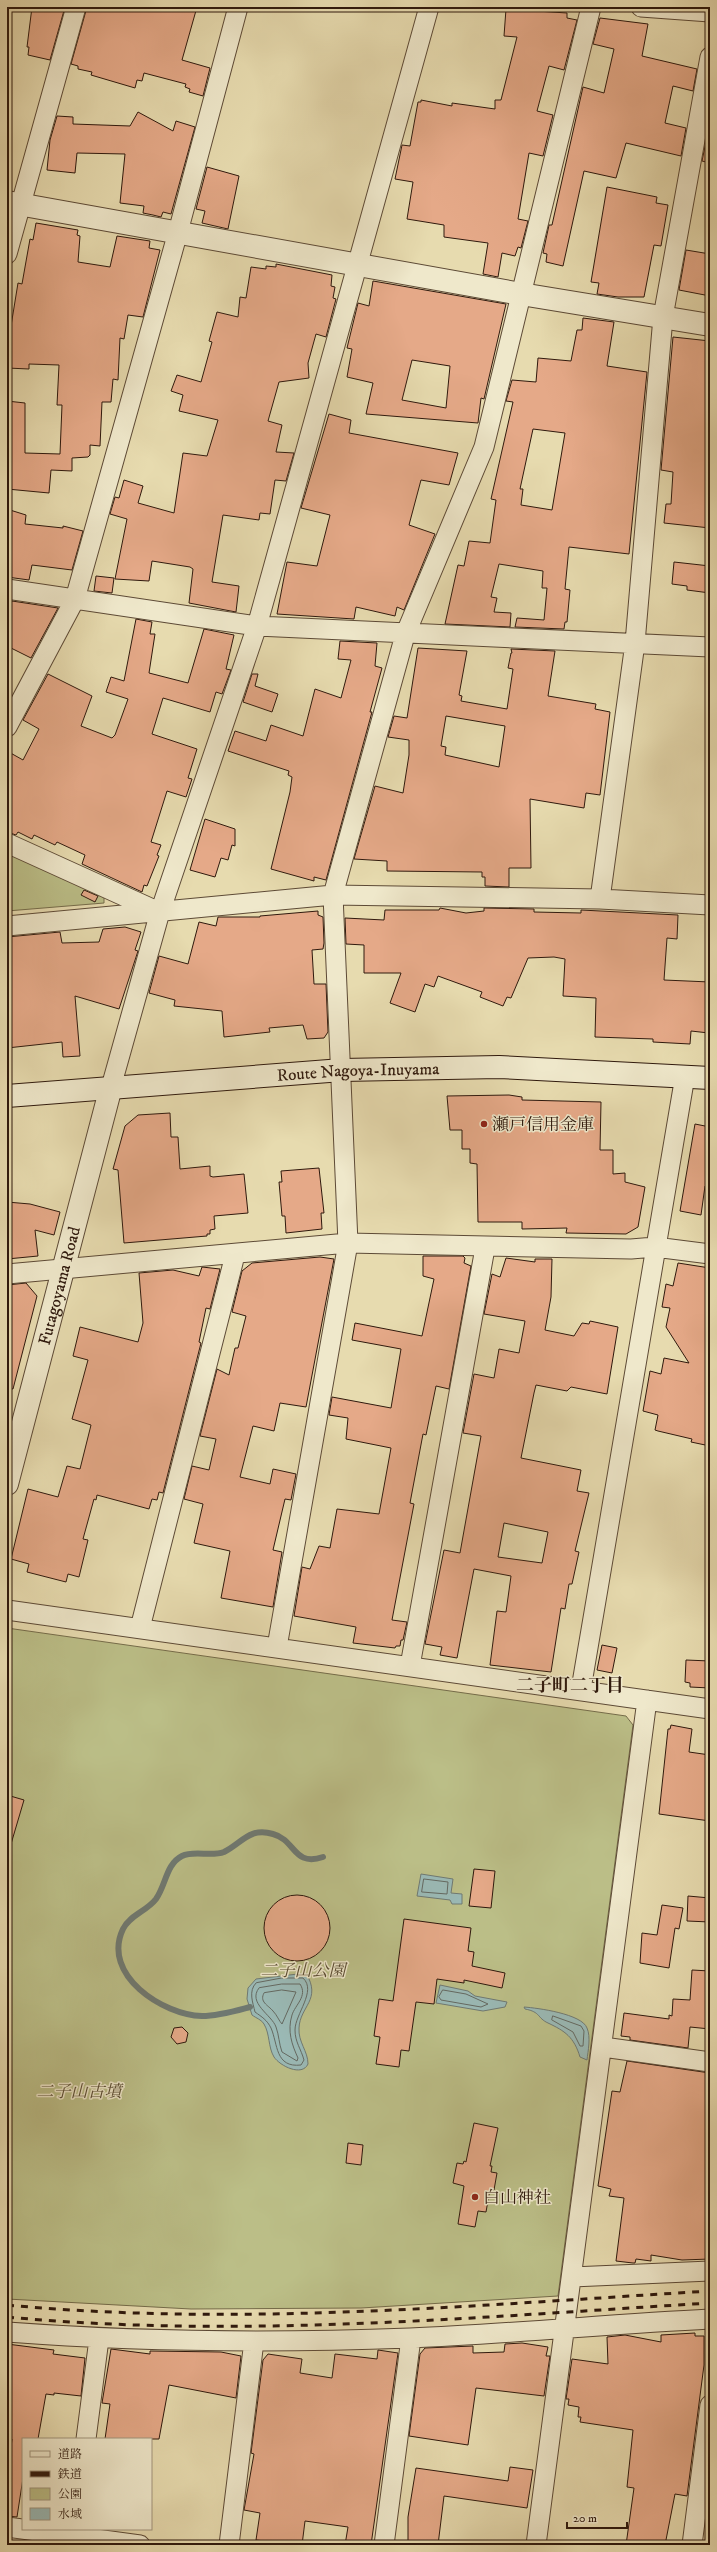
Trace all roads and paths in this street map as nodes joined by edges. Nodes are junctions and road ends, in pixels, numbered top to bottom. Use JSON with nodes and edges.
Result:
{"nodes":[{"id":1,"x":76,"y":7,"type":"edge"},
{"id":2,"x":238,"y":7,"type":"edge"},
{"id":3,"x":429,"y":7,"type":"edge"},
{"id":4,"x":591,"y":7,"type":"edge"},
{"id":5,"x":641,"y":7,"type":"edge"},
{"id":6,"x":710,"y":12,"type":"edge"},
{"id":7,"x":710,"y":57,"type":"edge"},
{"id":8,"x":14,"y":203,"type":"edge"},
{"id":9,"x":178,"y":232,"type":"junction"},
{"id":10,"x":7,"y":254,"type":"edge"},
{"id":11,"x":357,"y":264,"type":"junction"},
{"id":12,"x":521,"y":294,"type":"junction"},
{"id":13,"x":663,"y":317,"type":"junction"},
{"id":14,"x":710,"y":325,"type":"edge"},
{"id":15,"x":7,"y":589,"type":"edge"},
{"id":16,"x":75,"y":599,"type":"junction"},
{"id":17,"x":257,"y":626,"type":"junction"},
{"id":18,"x":405,"y":634,"type":"junction"},
{"id":19,"x":635,"y":643,"type":"junction"},
{"id":20,"x":710,"y":647,"type":"edge"},
{"id":21,"x":7,"y":727,"type":"edge"},
{"id":22,"x":7,"y":843,"type":"edge"},
{"id":23,"x":333,"y":895,"type":"junction"},
{"id":24,"x":600,"y":899,"type":"junction"},
{"id":25,"x":710,"y":905,"type":"edge"},
{"id":26,"x":160,"y":912,"type":"junction"},
{"id":27,"x":7,"y":926,"type":"edge"},
{"id":28,"x":342,"y":1070,"type":"junction"},
{"id":29,"x":685,"y":1076,"type":"junction"},
{"id":30,"x":710,"y":1078,"type":"edge"},
{"id":31,"x":111,"y":1087,"type":"junction"},
{"id":32,"x":7,"y":1096,"type":"edge"},
{"id":33,"x":348,"y":1243,"type":"junction"},
{"id":34,"x":655,"y":1247,"type":"junction"},
{"id":35,"x":485,"y":1248,"type":"junction"},
{"id":36,"x":710,"y":1254,"type":"edge"},
{"id":37,"x":235,"y":1255,"type":"junction"},
{"id":38,"x":64,"y":1270,"type":"junction"},
{"id":39,"x":7,"y":1274,"type":"edge"},
{"id":40,"x":7,"y":1484,"type":"edge"},
{"id":41,"x":7,"y":1610,"type":"edge"},
{"id":42,"x":140,"y":1628,"type":"junction"},
{"id":43,"x":277,"y":1647,"type":"junction"},
{"id":44,"x":410,"y":1666,"type":"junction"},
{"id":45,"x":581,"y":1689,"type":"junction"},
{"id":46,"x":647,"y":1700,"type":"junction"},
{"id":47,"x":710,"y":1709,"type":"edge"},
{"id":48,"x":603,"y":2047,"type":"junction"},
{"id":49,"x":710,"y":2062,"type":"edge"},
{"id":50,"x":710,"y":2271,"type":"edge"},
{"id":51,"x":572,"y":2277,"type":"junction"},
{"id":52,"x":710,"y":2319,"type":"edge"},
{"id":53,"x":567,"y":2327,"type":"junction"},
{"id":54,"x":7,"y":2332,"type":"edge"},
{"id":55,"x":411,"y":2338,"type":"junction"},
{"id":56,"x":99,"y":2339,"type":"junction"},
{"id":57,"x":254,"y":2341,"type":"junction"},
{"id":58,"x":710,"y":2405,"type":"edge"},
{"id":59,"x":86,"y":2438,"type":"edge"},
{"id":60,"x":7,"y":2527,"type":"edge"},
{"id":61,"x":22,"y":2529,"type":"edge"},
{"id":62,"x":27,"y":2530,"type":"edge"},
{"id":63,"x":74,"y":2537,"type":"edge"},
{"id":64,"x":140,"y":2545,"type":"edge"},
{"id":65,"x":230,"y":2545,"type":"edge"},
{"id":66,"x":384,"y":2545,"type":"edge"},
{"id":67,"x":536,"y":2545,"type":"edge"},
{"id":68,"x":692,"y":2545,"type":"edge"}],
"edges":[{"from":1,"to":8,"type":"street"},
{"from":2,"to":9,"type":"street"},
{"from":3,"to":11,"type":"street"},
{"from":4,"to":12,"type":"street"},
{"from":5,"to":6,"type":"street"},
{"from":7,"to":13,"type":"street"},
{"from":8,"to":9,"type":"street"},
{"from":8,"to":10,"type":"street"},
{"from":9,"to":11,"type":"street"},
{"from":9,"to":16,"type":"street"},
{"from":11,"to":12,"type":"street"},
{"from":11,"to":17,"type":"street"},
{"from":12,"to":13,"type":"street"},
{"from":12,"to":18,"type":"street"},
{"from":13,"to":14,"type":"street"},
{"from":13,"to":19,"type":"street"},
{"from":15,"to":16,"type":"street"},
{"from":16,"to":17,"type":"street"},
{"from":16,"to":21,"type":"street"},
{"from":17,"to":18,"type":"street"},
{"from":17,"to":26,"type":"street"},
{"from":18,"to":19,"type":"street"},
{"from":18,"to":23,"type":"street"},
{"from":19,"to":20,"type":"street"},
{"from":19,"to":24,"type":"street"},
{"from":22,"to":26,"type":"street"},
{"from":23,"to":24,"type":"street"},
{"from":23,"to":26,"type":"street"},
{"from":23,"to":28,"type":"street"},
{"from":24,"to":25,"type":"street"},
{"from":26,"to":27,"type":"street"},
{"from":26,"to":31,"type":"street"},
{"from":28,"to":29,"type":"street","name":"Route Nagoya-Inuyama"},
{"from":28,"to":31,"type":"street","name":"Route Nagoya-Inuyama"},
{"from":28,"to":33,"type":"street"},
{"from":29,"to":30,"type":"street","name":"Route Nagoya-Inuyama"},
{"from":29,"to":34,"type":"street"},
{"from":31,"to":32,"type":"street","name":"Route Nagoya-Inuyama"},
{"from":31,"to":38,"type":"street","name":"Futagoyama Road"},
{"from":33,"to":35,"type":"street"},
{"from":33,"to":37,"type":"street"},
{"from":33,"to":43,"type":"street"},
{"from":34,"to":35,"type":"street"},
{"from":34,"to":36,"type":"street"},
{"from":34,"to":45,"type":"street"},
{"from":35,"to":44,"type":"street"},
{"from":37,"to":38,"type":"street"},
{"from":37,"to":42,"type":"street"},
{"from":38,"to":39,"type":"street"},
{"from":38,"to":40,"type":"street","name":"Futagoyama Road"},
{"from":41,"to":42,"type":"street"},
{"from":42,"to":43,"type":"street"},
{"from":43,"to":44,"type":"street"},
{"from":44,"to":45,"type":"street"},
{"from":45,"to":46,"type":"street"},
{"from":46,"to":47,"type":"street"},
{"from":46,"to":48,"type":"street"},
{"from":48,"to":49,"type":"street"},
{"from":48,"to":51,"type":"street"},
{"from":50,"to":51,"type":"street"},
{"from":51,"to":53,"type":"street"},
{"from":52,"to":53,"type":"street"},
{"from":53,"to":55,"type":"street"},
{"from":53,"to":67,"type":"street"},
{"from":54,"to":56,"type":"street"},
{"from":55,"to":57,"type":"street"},
{"from":55,"to":66,"type":"street"},
{"from":56,"to":57,"type":"street"},
{"from":56,"to":59,"type":"street"},
{"from":57,"to":65,"type":"street"},
{"from":58,"to":68,"type":"street"},
{"from":60,"to":61,"type":"street"},
{"from":62,"to":63,"type":"street"},
{"from":63,"to":64,"type":"street"}]}
